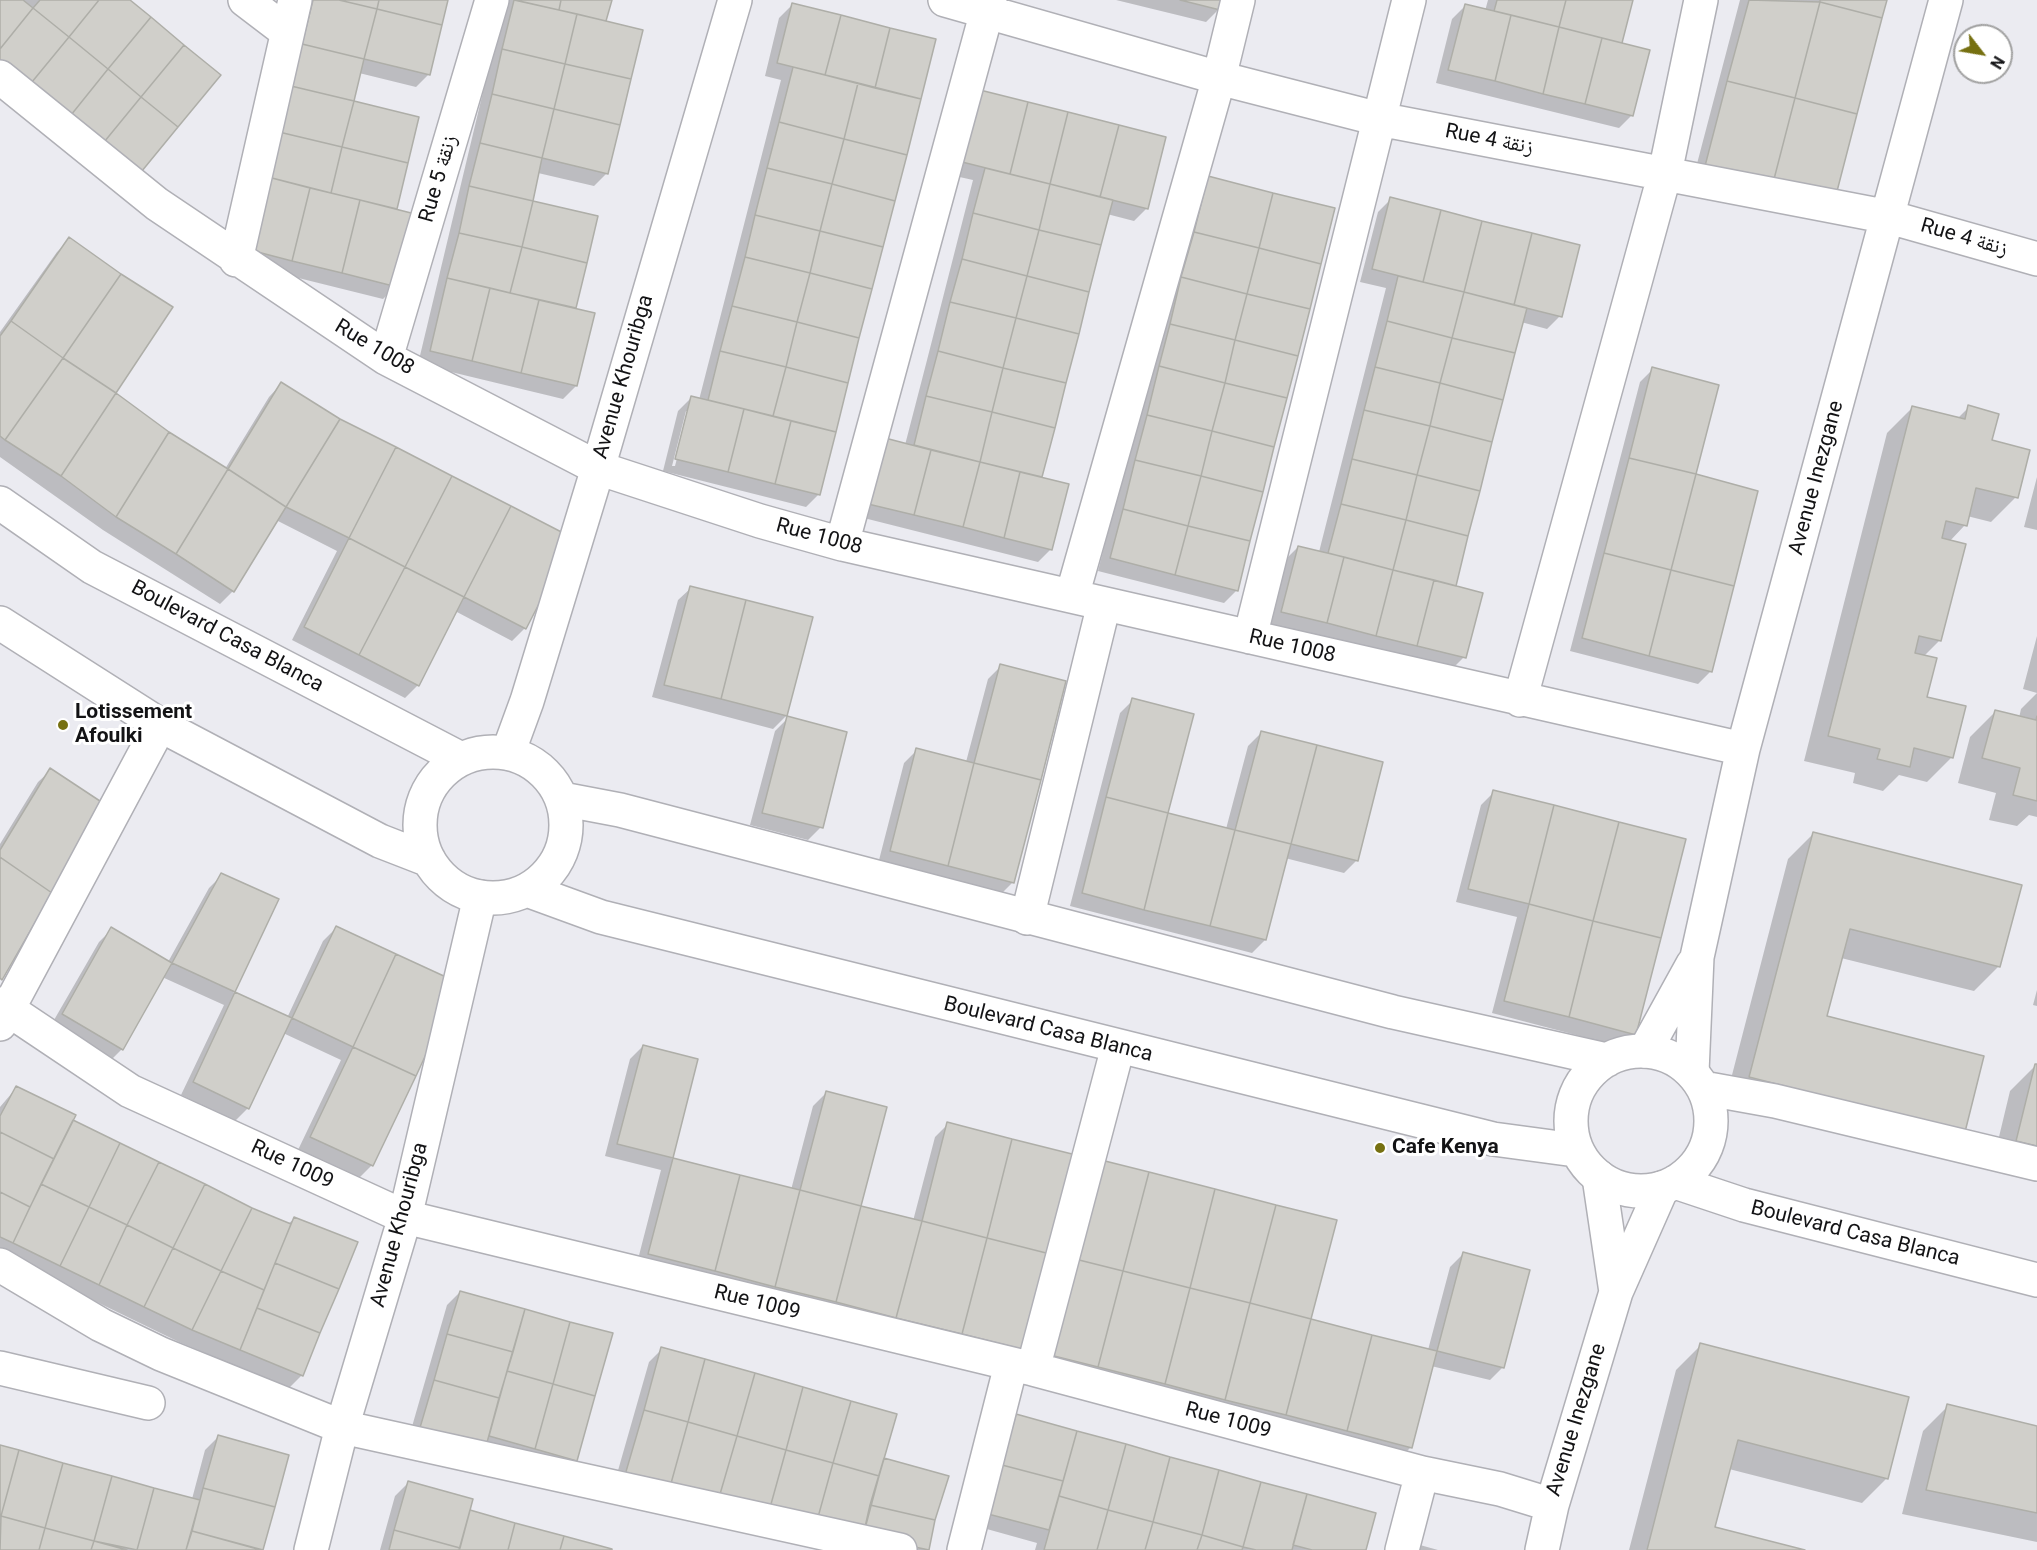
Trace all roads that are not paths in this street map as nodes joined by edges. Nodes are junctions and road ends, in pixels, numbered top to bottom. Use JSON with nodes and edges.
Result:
{"nodes":[{"id":1,"x":245,"y":0,"type":"edge"},
{"id":2,"x":295,"y":0,"type":"edge"},
{"id":3,"x":492,"y":0,"type":"edge"},
{"id":4,"x":735,"y":0,"type":"edge"},
{"id":5,"x":945,"y":0,"type":"edge"},
{"id":6,"x":1238,"y":0,"type":"edge"},
{"id":7,"x":1408,"y":0,"type":"edge"},
{"id":8,"x":1701,"y":0,"type":"edge"},
{"id":9,"x":1946,"y":0,"type":"edge"},
{"id":10,"x":988,"y":6,"type":"edge"},
{"id":11,"x":287,"y":32,"type":"junction"},
{"id":12,"x":0,"y":77,"type":"edge"},
{"id":13,"x":1219,"y":78,"type":"junction"},
{"id":14,"x":1379,"y":119,"type":"junction"},
{"id":15,"x":1665,"y":174,"type":"junction"},
{"id":16,"x":1889,"y":217,"type":"junction"},
{"id":17,"x":2037,"y":259,"type":"edge"},
{"id":18,"x":236,"y":260,"type":"junction"},
{"id":19,"x":386,"y":358,"type":"junction"},
{"id":20,"x":598,"y":468,"type":"junction"},
{"id":21,"x":0,"y":503,"type":"edge"},
{"id":22,"x":842,"y":544,"type":"junction"},
{"id":23,"x":1072,"y":596,"type":"junction"},
{"id":24,"x":1104,"y":604,"type":"junction"},
{"id":25,"x":0,"y":623,"type":"edge"},
{"id":26,"x":1250,"y":637,"type":"junction"},
{"id":27,"x":1520,"y":700,"type":"junction"},
{"id":28,"x":160,"y":725,"type":"junction"},
{"id":29,"x":1743,"y":749,"type":"junction"},
{"id":30,"x":508,"y":753,"type":"junction"},
{"id":31,"x":461,"y":759,"type":"junction"},
{"id":32,"x":562,"y":800,"type":"junction"},
{"id":33,"x":429,"y":860,"type":"junction"},
{"id":34,"x":527,"y":890,"type":"junction"},
{"id":35,"x":480,"y":897,"type":"junction"},
{"id":36,"x":1027,"y":918,"type":"junction"},
{"id":37,"x":1697,"y":957,"type":"junction"},
{"id":38,"x":2,"y":1013,"type":"edge"},
{"id":39,"x":1118,"y":1047,"type":"junction"},
{"id":40,"x":1645,"y":1051,"type":"junction"},
{"id":41,"x":1607,"y":1060,"type":"junction"},
{"id":42,"x":1697,"y":1080,"type":"junction"},
{"id":43,"x":1575,"y":1150,"type":"junction"},
{"id":44,"x":2037,"y":1164,"type":"edge"},
{"id":45,"x":1599,"y":1177,"type":"junction"},
{"id":46,"x":1669,"y":1185,"type":"junction"},
{"id":47,"x":405,"y":1217,"type":"junction"},
{"id":48,"x":0,"y":1265,"type":"edge"},
{"id":49,"x":2037,"y":1280,"type":"edge"},
{"id":50,"x":1616,"y":1292,"type":"junction"},
{"id":51,"x":1022,"y":1367,"type":"junction"},
{"id":52,"x":0,"y":1368,"type":"edge"},
{"id":53,"x":148,"y":1403,"type":"dead end"},
{"id":54,"x":342,"y":1427,"type":"junction"},
{"id":55,"x":1422,"y":1473,"type":"junction"},
{"id":56,"x":1552,"y":1505,"type":"junction"},
{"id":57,"x":311,"y":1550,"type":"edge"},
{"id":58,"x":900,"y":1550,"type":"edge"},
{"id":59,"x":964,"y":1550,"type":"edge"},
{"id":60,"x":1402,"y":1550,"type":"edge"},
{"id":61,"x":1542,"y":1550,"type":"edge"}],
"edges":[{"from":1,"to":11,"type":"street"},
{"from":2,"to":11,"type":"street"},
{"from":3,"to":19,"type":"street","name":"Rue 5 زنقة"},
{"from":4,"to":20,"type":"street","name":"Avenue Khouribga"},
{"from":5,"to":10,"type":"street","name":"Rue 4 زنقة"},
{"from":6,"to":13,"type":"street"},
{"from":7,"to":14,"type":"street"},
{"from":8,"to":15,"type":"street"},
{"from":9,"to":16,"type":"street","name":"Avenue Inezgane"},
{"from":10,"to":13,"type":"street","name":"Rue 4 زنقة"},
{"from":10,"to":22,"type":"street"},
{"from":11,"to":18,"type":"street"},
{"from":12,"to":18,"type":"street","name":"Rue 1008"},
{"from":13,"to":14,"type":"street","name":"Rue 4 زنقة"},
{"from":13,"to":23,"type":"street"},
{"from":14,"to":15,"type":"street","name":"Rue 4 زنقة"},
{"from":14,"to":26,"type":"street"},
{"from":15,"to":16,"type":"street","name":"Rue 4 زنقة"},
{"from":15,"to":27,"type":"street"},
{"from":16,"to":17,"type":"street","name":"Rue 4 زنقة"},
{"from":16,"to":29,"type":"street","name":"Avenue Inezgane"},
{"from":18,"to":19,"type":"street","name":"Rue 1008"},
{"from":19,"to":20,"type":"street","name":"Rue 1008"},
{"from":20,"to":22,"type":"street","name":"Rue 1008"},
{"from":20,"to":30,"type":"street","name":"Avenue Khouribga"},
{"from":21,"to":31,"type":"street","name":"Boulevard Casa Blanca"},
{"from":22,"to":23,"type":"street","name":"Rue 1008"},
{"from":23,"to":24,"type":"street","name":"Rue 1008"},
{"from":24,"to":26,"type":"street","name":"Rue 1008"},
{"from":24,"to":36,"type":"street"},
{"from":25,"to":28,"type":"street"},
{"from":26,"to":27,"type":"street","name":"Rue 1008"},
{"from":27,"to":29,"type":"street","name":"Rue 1008"},
{"from":28,"to":33,"type":"street"},
{"from":28,"to":38,"type":"street"},
{"from":29,"to":37,"type":"street","name":"Avenue Inezgane"},
{"from":30,"to":31,"type":"street"},
{"from":30,"to":32,"type":"street"},
{"from":31,"to":33,"type":"street"},
{"from":32,"to":34,"type":"street"},
{"from":32,"to":36,"type":"street"},
{"from":33,"to":35,"type":"street"},
{"from":34,"to":35,"type":"street"},
{"from":34,"to":39,"type":"street","name":"Boulevard Casa Blanca"},
{"from":35,"to":47,"type":"street","name":"Avenue Khouribga"},
{"from":36,"to":41,"type":"street"},
{"from":37,"to":40,"type":"street"},
{"from":37,"to":42,"type":"street"},
{"from":38,"to":47,"type":"street","name":"Rue 1009"},
{"from":39,"to":43,"type":"street","name":"Boulevard Casa Blanca"},
{"from":39,"to":51,"type":"street"},
{"from":40,"to":41,"type":"street"},
{"from":40,"to":42,"type":"street"},
{"from":41,"to":43,"type":"street"},
{"from":42,"to":44,"type":"street"},
{"from":42,"to":46,"type":"street"},
{"from":43,"to":45,"type":"street"},
{"from":45,"to":46,"type":"street"},
{"from":45,"to":50,"type":"street"},
{"from":46,"to":49,"type":"street","name":"Boulevard Casa Blanca"},
{"from":46,"to":50,"type":"street","name":"Avenue Inezgane"},
{"from":47,"to":51,"type":"street","name":"Rue 1009"},
{"from":47,"to":54,"type":"street","name":"Avenue Khouribga"},
{"from":48,"to":54,"type":"street"},
{"from":50,"to":56,"type":"street","name":"Avenue Inezgane"},
{"from":51,"to":55,"type":"street","name":"Rue 1009"},
{"from":51,"to":59,"type":"street"},
{"from":52,"to":53,"type":"street"},
{"from":54,"to":57,"type":"street","name":"Avenue Khouribga"},
{"from":54,"to":58,"type":"street"},
{"from":55,"to":56,"type":"street","name":"Rue 1009"},
{"from":55,"to":60,"type":"street"},
{"from":56,"to":61,"type":"street","name":"Avenue Inezgane"}]}
